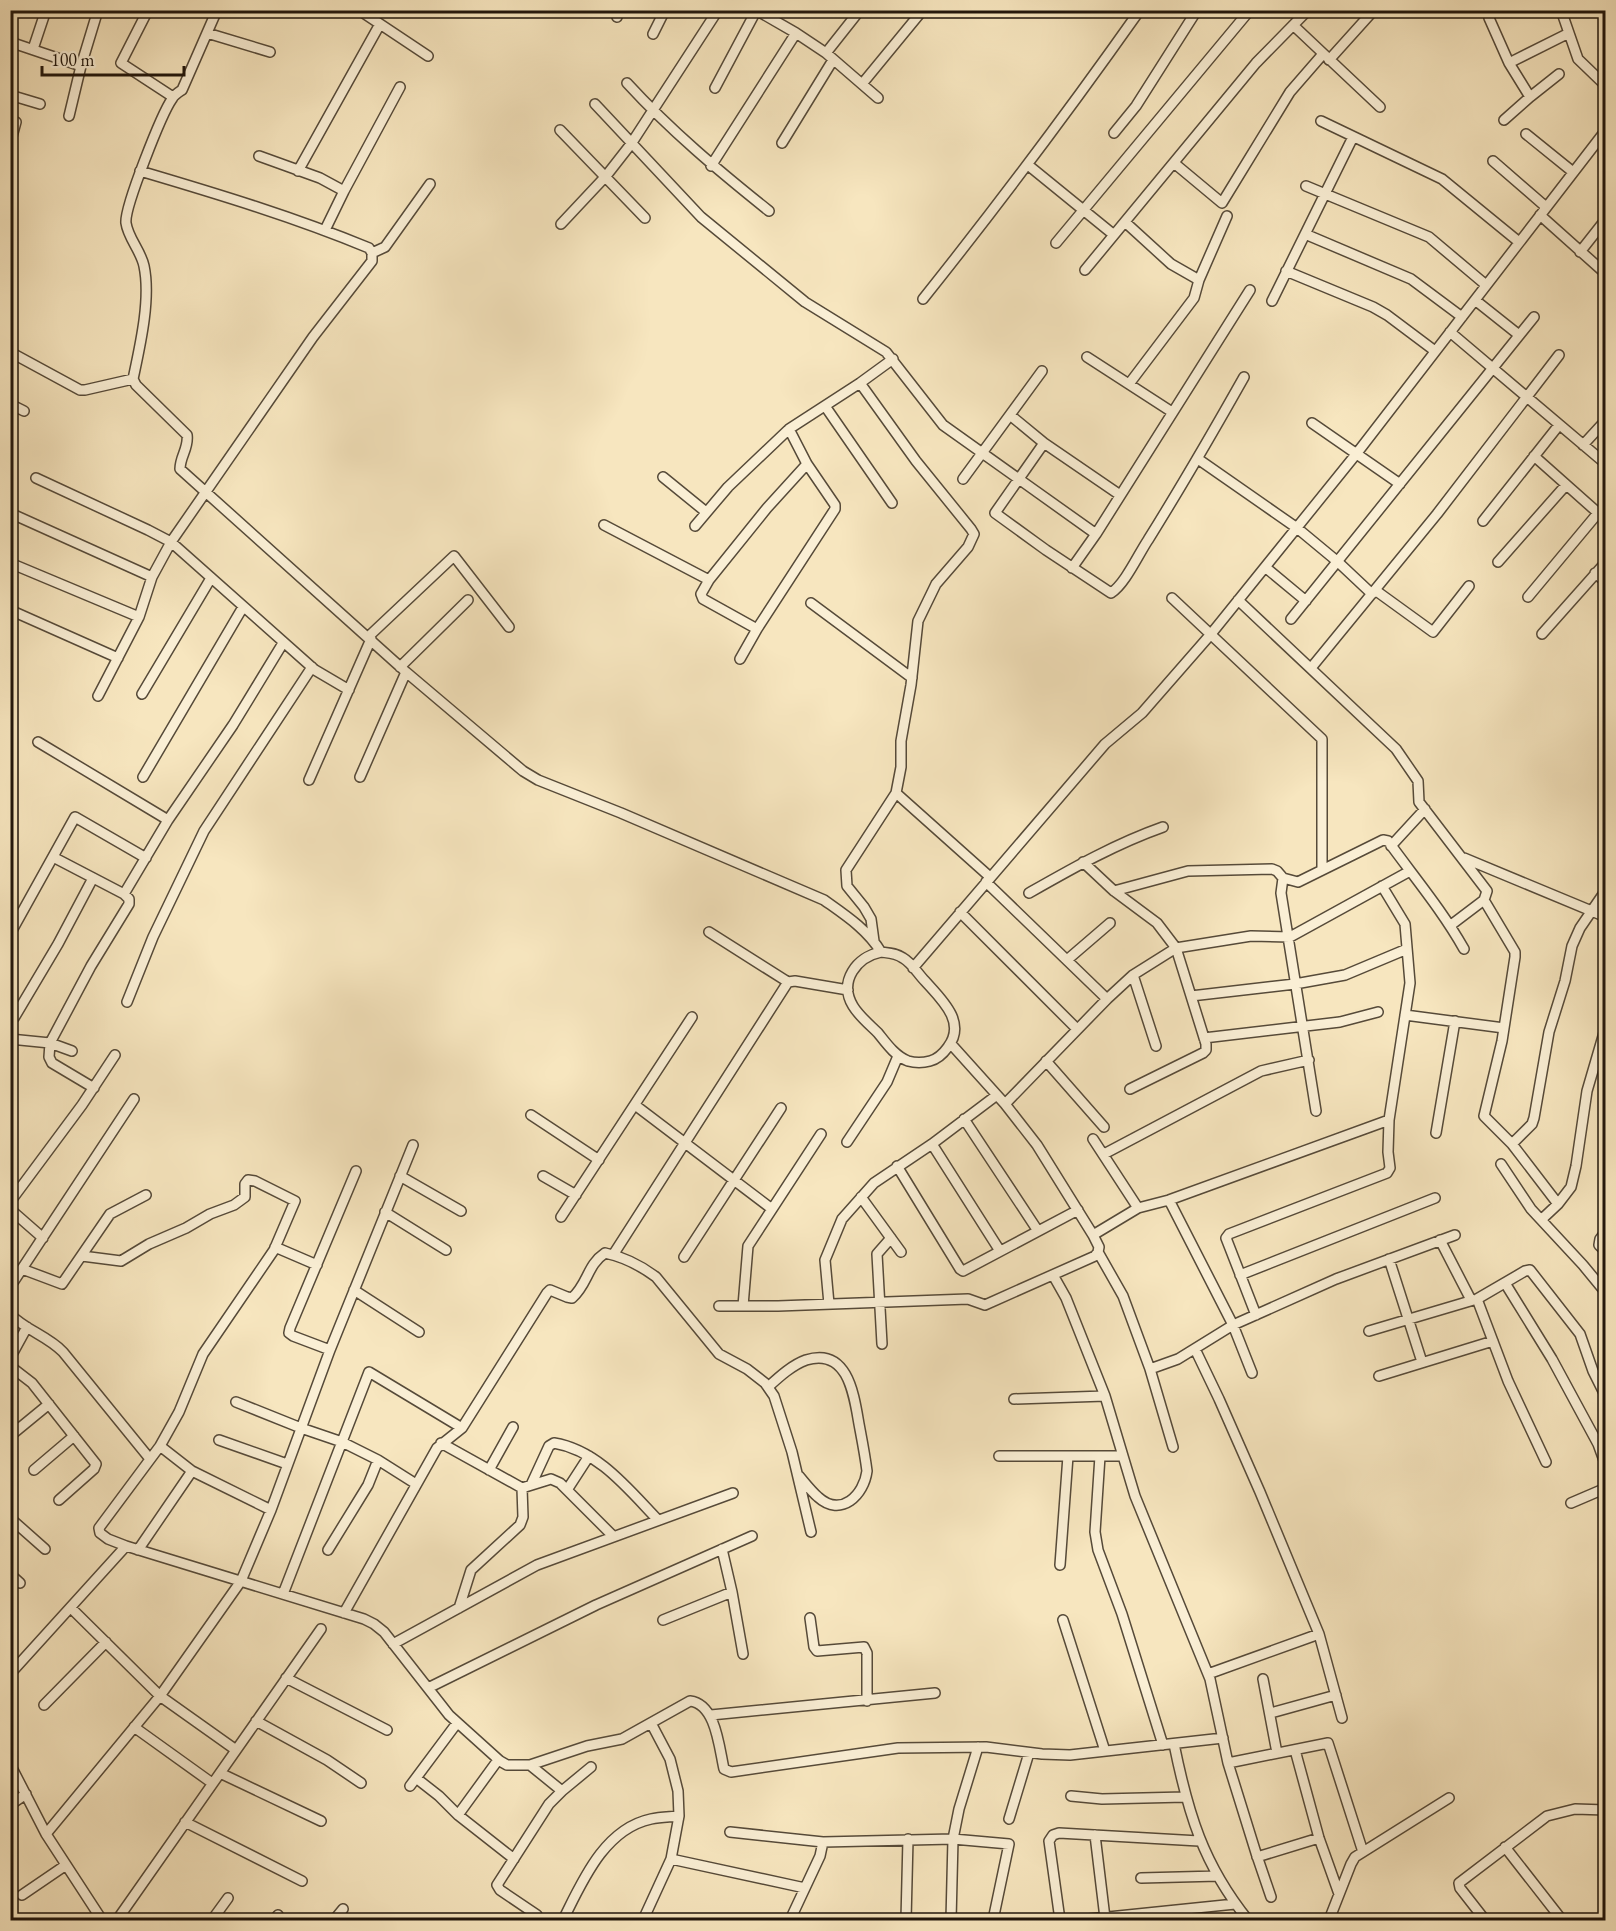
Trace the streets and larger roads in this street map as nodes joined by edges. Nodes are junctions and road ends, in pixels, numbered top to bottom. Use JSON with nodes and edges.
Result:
{"nodes":[{"id":1,"x":46,"y":10,"type":"edge"},
{"id":2,"x":98,"y":10,"type":"edge"},
{"id":3,"x":148,"y":10,"type":"edge"},
{"id":4,"x":217,"y":10,"type":"edge"},
{"id":5,"x":359,"y":10,"type":"edge"},
{"id":6,"x":665,"y":10,"type":"edge"},
{"id":7,"x":718,"y":10,"type":"edge"},
{"id":8,"x":860,"y":10,"type":"edge"},
{"id":9,"x":1140,"y":10,"type":"edge"},
{"id":10,"x":1197,"y":10,"type":"edge"},
{"id":11,"x":1250,"y":10,"type":"edge"},
{"id":12,"x":1308,"y":10,"type":"edge"},
{"id":13,"x":1374,"y":10,"type":"edge"},
{"id":14,"x":1495,"y":10,"type":"edge"},
{"id":15,"x":1562,"y":10,"type":"edge"},
{"id":16,"x":756,"y":11,"type":"edge"},
{"id":17,"x":922,"y":11,"type":"edge"},
{"id":18,"x":380,"y":24,"type":"junction"},
{"id":19,"x":1293,"y":26,"type":"junction"},
{"id":20,"x":207,"y":33,"type":"junction"},
{"id":21,"x":796,"y":33,"type":"junction"},
{"id":22,"x":1569,"y":33,"type":"junction"},
{"id":23,"x":653,"y":34,"type":"dead end"},
{"id":24,"x":10,"y":42,"type":"edge"},
{"id":25,"x":33,"y":49,"type":"junction"},
{"id":26,"x":270,"y":52,"type":"dead end"},
{"id":27,"x":428,"y":56,"type":"dead end"},
{"id":28,"x":829,"y":57,"type":"junction"},
{"id":29,"x":1326,"y":57,"type":"junction"},
{"id":30,"x":1509,"y":63,"type":"junction"},
{"id":31,"x":81,"y":66,"type":"junction"},
{"id":32,"x":1559,"y":74,"type":"dead end"},
{"id":33,"x":627,"y":83,"type":"dead end"},
{"id":34,"x":862,"y":84,"type":"junction"},
{"id":35,"x":1605,"y":86,"type":"edge"},
{"id":36,"x":400,"y":87,"type":"dead end"},
{"id":37,"x":715,"y":88,"type":"dead end"},
{"id":38,"x":10,"y":95,"type":"edge"},
{"id":39,"x":173,"y":97,"type":"junction"},
{"id":40,"x":1530,"y":97,"type":"junction"},
{"id":41,"x":878,"y":98,"type":"dead end"},
{"id":42,"x":40,"y":104,"type":"dead end"},
{"id":43,"x":595,"y":104,"type":"dead end"},
{"id":44,"x":1380,"y":107,"type":"dead end"},
{"id":45,"x":653,"y":111,"type":"junction"},
{"id":46,"x":69,"y":116,"type":"dead end"},
{"id":47,"x":1504,"y":120,"type":"dead end"},
{"id":48,"x":1321,"y":121,"type":"dead end"},
{"id":49,"x":16,"y":122,"type":"dead end"},
{"id":50,"x":560,"y":130,"type":"dead end"},
{"id":51,"x":1605,"y":130,"type":"edge"},
{"id":52,"x":1114,"y":133,"type":"dead end"},
{"id":53,"x":1526,"y":134,"type":"dead end"},
{"id":54,"x":1353,"y":137,"type":"junction"},
{"id":55,"x":782,"y":143,"type":"dead end"},
{"id":56,"x":10,"y":144,"type":"edge"},
{"id":57,"x":631,"y":144,"type":"junction"},
{"id":58,"x":259,"y":156,"type":"dead end"},
{"id":59,"x":1493,"y":161,"type":"dead end"},
{"id":60,"x":1174,"y":163,"type":"junction"},
{"id":61,"x":1028,"y":165,"type":"junction"},
{"id":62,"x":711,"y":166,"type":"junction"},
{"id":63,"x":140,"y":171,"type":"junction"},
{"id":64,"x":298,"y":171,"type":"junction"},
{"id":65,"x":1573,"y":172,"type":"junction"},
{"id":66,"x":606,"y":176,"type":"junction"},
{"id":67,"x":430,"y":184,"type":"dead end"},
{"id":68,"x":1306,"y":186,"type":"dead end"},
{"id":69,"x":344,"y":190,"type":"junction"},
{"id":70,"x":1325,"y":194,"type":"junction"},
{"id":71,"x":1546,"y":207,"type":"junction"},
{"id":72,"x":1084,"y":210,"type":"junction"},
{"id":73,"x":769,"y":211,"type":"dead end"},
{"id":74,"x":1540,"y":215,"type":"junction"},
{"id":75,"x":1227,"y":216,"type":"dead end"},
{"id":76,"x":645,"y":218,"type":"dead end"},
{"id":77,"x":1605,"y":219,"type":"edge"},
{"id":78,"x":1125,"y":222,"type":"junction"},
{"id":79,"x":561,"y":224,"type":"dead end"},
{"id":80,"x":325,"y":230,"type":"junction"},
{"id":81,"x":1305,"y":234,"type":"junction"},
{"id":82,"x":1114,"y":235,"type":"junction"},
{"id":83,"x":1519,"y":242,"type":"junction"},
{"id":84,"x":1056,"y":243,"type":"dead end"},
{"id":85,"x":1580,"y":252,"type":"junction"},
{"id":86,"x":372,"y":253,"type":"junction"},
{"id":87,"x":1085,"y":270,"type":"dead end"},
{"id":88,"x":1286,"y":271,"type":"junction"},
{"id":89,"x":1605,"y":274,"type":"edge"},
{"id":90,"x":1199,"y":280,"type":"junction"},
{"id":91,"x":1486,"y":285,"type":"junction"},
{"id":92,"x":1250,"y":290,"type":"dead end"},
{"id":93,"x":923,"y":299,"type":"dead end"},
{"id":94,"x":1475,"y":300,"type":"junction"},
{"id":95,"x":1272,"y":301,"type":"dead end"},
{"id":96,"x":1534,"y":316,"type":"dead end"},
{"id":97,"x":1462,"y":317,"type":"junction"},
{"id":98,"x":1450,"y":332,"type":"junction"},
{"id":99,"x":1519,"y":335,"type":"junction"},
{"id":100,"x":1435,"y":351,"type":"junction"},
{"id":101,"x":10,"y":352,"type":"edge"},
{"id":102,"x":1559,"y":355,"type":"dead end"},
{"id":103,"x":1087,"y":357,"type":"dead end"},
{"id":104,"x":892,"y":359,"type":"junction"},
{"id":105,"x":1492,"y":368,"type":"junction"},
{"id":106,"x":1042,"y":371,"type":"dead end"},
{"id":107,"x":1244,"y":377,"type":"dead end"},
{"id":108,"x":133,"y":379,"type":"junction"},
{"id":109,"x":860,"y":383,"type":"junction"},
{"id":110,"x":1129,"y":384,"type":"junction"},
{"id":111,"x":1526,"y":397,"type":"junction"},
{"id":112,"x":10,"y":404,"type":"edge"},
{"id":113,"x":825,"y":406,"type":"junction"},
{"id":114,"x":24,"y":411,"type":"dead end"},
{"id":115,"x":1172,"y":412,"type":"junction"},
{"id":116,"x":1010,"y":415,"type":"junction"},
{"id":117,"x":1605,"y":420,"type":"edge"},
{"id":118,"x":1312,"y":423,"type":"dead end"},
{"id":119,"x":1559,"y":424,"type":"junction"},
{"id":120,"x":789,"y":429,"type":"junction"},
{"id":121,"x":1044,"y":443,"type":"junction"},
{"id":122,"x":1583,"y":446,"type":"junction"},
{"id":123,"x":981,"y":453,"type":"junction"},
{"id":124,"x":1356,"y":453,"type":"junction"},
{"id":125,"x":1534,"y":456,"type":"junction"},
{"id":126,"x":1198,"y":459,"type":"junction"},
{"id":127,"x":807,"y":464,"type":"junction"},
{"id":128,"x":1605,"y":464,"type":"edge"},
{"id":129,"x":663,"y":477,"type":"dead end"},
{"id":130,"x":36,"y":478,"type":"dead end"},
{"id":131,"x":963,"y":479,"type":"dead end"},
{"id":132,"x":1018,"y":479,"type":"junction"},
{"id":133,"x":1400,"y":484,"type":"junction"},
{"id":134,"x":1566,"y":485,"type":"junction"},
{"id":135,"x":206,"y":492,"type":"junction"},
{"id":136,"x":1120,"y":495,"type":"junction"},
{"id":137,"x":892,"y":503,"type":"dead end"},
{"id":138,"x":706,"y":512,"type":"junction"},
{"id":139,"x":10,"y":513,"type":"edge"},
{"id":140,"x":1602,"y":516,"type":"edge"},
{"id":141,"x":1483,"y":521,"type":"dead end"},
{"id":142,"x":604,"y":525,"type":"dead end"},
{"id":143,"x":694,"y":526,"type":"dead end"},
{"id":144,"x":1297,"y":528,"type":"junction"},
{"id":145,"x":1096,"y":534,"type":"junction"},
{"id":146,"x":171,"y":542,"type":"junction"},
{"id":147,"x":1338,"y":562,"type":"junction"},
{"id":148,"x":1498,"y":562,"type":"dead end"},
{"id":149,"x":1605,"y":562,"type":"edge"},
{"id":150,"x":10,"y":563,"type":"edge"},
{"id":151,"x":1265,"y":567,"type":"junction"},
{"id":152,"x":1072,"y":568,"type":"junction"},
{"id":153,"x":1595,"y":573,"type":"junction"},
{"id":154,"x":152,"y":578,"type":"junction"},
{"id":155,"x":211,"y":578,"type":"junction"},
{"id":156,"x":709,"y":580,"type":"junction"},
{"id":157,"x":1605,"y":582,"type":"edge"},
{"id":158,"x":1469,"y":586,"type":"dead end"},
{"id":159,"x":1374,"y":592,"type":"junction"},
{"id":160,"x":1528,"y":597,"type":"dead end"},
{"id":161,"x":1172,"y":598,"type":"dead end"},
{"id":162,"x":468,"y":600,"type":"dead end"},
{"id":163,"x":1238,"y":600,"type":"junction"},
{"id":164,"x":1306,"y":601,"type":"junction"},
{"id":165,"x":811,"y":603,"type":"dead end"},
{"id":166,"x":243,"y":607,"type":"junction"},
{"id":167,"x":10,"y":610,"type":"edge"},
{"id":168,"x":138,"y":616,"type":"junction"},
{"id":169,"x":1291,"y":619,"type":"dead end"},
{"id":170,"x":509,"y":627,"type":"dead end"},
{"id":171,"x":757,"y":629,"type":"junction"},
{"id":172,"x":1210,"y":634,"type":"junction"},
{"id":173,"x":1542,"y":634,"type":"dead end"},
{"id":174,"x":370,"y":638,"type":"junction"},
{"id":175,"x":283,"y":643,"type":"junction"},
{"id":176,"x":118,"y":658,"type":"junction"},
{"id":177,"x":740,"y":659,"type":"dead end"},
{"id":178,"x":312,"y":667,"type":"junction"},
{"id":179,"x":1311,"y":668,"type":"junction"},
{"id":180,"x":403,"y":670,"type":"junction"},
{"id":181,"x":912,"y":678,"type":"junction"},
{"id":182,"x":349,"y":690,"type":"junction"},
{"id":183,"x":142,"y":694,"type":"dead end"},
{"id":184,"x":98,"y":696,"type":"dead end"},
{"id":185,"x":39,"y":742,"type":"dead end"},
{"id":186,"x":143,"y":777,"type":"dead end"},
{"id":187,"x":360,"y":777,"type":"dead end"},
{"id":188,"x":309,"y":780,"type":"dead end"},
{"id":189,"x":896,"y":793,"type":"junction"},
{"id":190,"x":1425,"y":809,"type":"junction"},
{"id":191,"x":168,"y":820,"type":"junction"},
{"id":192,"x":1163,"y":827,"type":"dead end"},
{"id":193,"x":1392,"y":846,"type":"junction"},
{"id":194,"x":53,"y":857,"type":"junction"},
{"id":195,"x":1462,"y":857,"type":"junction"},
{"id":196,"x":146,"y":858,"type":"junction"},
{"id":197,"x":1083,"y":862,"type":"junction"},
{"id":198,"x":1322,"y":870,"type":"junction"},
{"id":199,"x":1410,"y":870,"type":"junction"},
{"id":200,"x":93,"y":878,"type":"junction"},
{"id":201,"x":1283,"y":878,"type":"junction"},
{"id":202,"x":988,"y":879,"type":"junction"},
{"id":203,"x":1382,"y":886,"type":"junction"},
{"id":204,"x":1605,"y":890,"type":"edge"},
{"id":205,"x":1114,"y":891,"type":"junction"},
{"id":206,"x":1029,"y":893,"type":"dead end"},
{"id":207,"x":124,"y":894,"type":"junction"},
{"id":208,"x":1484,"y":900,"type":"junction"},
{"id":209,"x":1592,"y":911,"type":"junction"},
{"id":210,"x":960,"y":912,"type":"junction"},
{"id":211,"x":1605,"y":917,"type":"edge"},
{"id":212,"x":1110,"y":923,"type":"dead end"},
{"id":213,"x":1451,"y":925,"type":"junction"},
{"id":214,"x":709,"y":932,"type":"dead end"},
{"id":215,"x":10,"y":934,"type":"edge"},
{"id":216,"x":1290,"y":937,"type":"junction"},
{"id":217,"x":874,"y":941,"type":"junction"},
{"id":218,"x":1176,"y":948,"type":"junction"},
{"id":219,"x":1407,"y":949,"type":"junction"},
{"id":220,"x":1464,"y":949,"type":"dead end"},
{"id":221,"x":882,"y":952,"type":"junction"},
{"id":222,"x":1067,"y":960,"type":"junction"},
{"id":223,"x":913,"y":968,"type":"junction"},
{"id":224,"x":1133,"y":975,"type":"junction"},
{"id":225,"x":788,"y":982,"type":"junction"},
{"id":226,"x":1294,"y":984,"type":"junction"},
{"id":227,"x":848,"y":990,"type":"junction"},
{"id":228,"x":1191,"y":996,"type":"junction"},
{"id":229,"x":1107,"y":999,"type":"junction"},
{"id":230,"x":127,"y":1002,"type":"dead end"},
{"id":231,"x":1378,"y":1012,"type":"dead end"},
{"id":232,"x":1405,"y":1015,"type":"junction"},
{"id":233,"x":692,"y":1017,"type":"dead end"},
{"id":234,"x":14,"y":1018,"type":"dead end"},
{"id":235,"x":1455,"y":1021,"type":"junction"},
{"id":236,"x":1605,"y":1026,"type":"edge"},
{"id":237,"x":1302,"y":1027,"type":"junction"},
{"id":238,"x":1504,"y":1028,"type":"junction"},
{"id":239,"x":1077,"y":1029,"type":"junction"},
{"id":240,"x":10,"y":1038,"type":"edge"},
{"id":241,"x":1204,"y":1038,"type":"junction"},
{"id":242,"x":50,"y":1043,"type":"junction"},
{"id":243,"x":951,"y":1044,"type":"junction"},
{"id":244,"x":1156,"y":1046,"type":"dead end"},
{"id":245,"x":72,"y":1051,"type":"dead end"},
{"id":246,"x":115,"y":1055,"type":"dead end"},
{"id":247,"x":898,"y":1056,"type":"junction"},
{"id":248,"x":1309,"y":1060,"type":"junction"},
{"id":249,"x":1046,"y":1061,"type":"junction"},
{"id":250,"x":94,"y":1088,"type":"junction"},
{"id":251,"x":1130,"y":1089,"type":"dead end"},
{"id":252,"x":997,"y":1095,"type":"junction"},
{"id":253,"x":134,"y":1099,"type":"dead end"},
{"id":254,"x":1005,"y":1104,"type":"junction"},
{"id":255,"x":635,"y":1105,"type":"junction"},
{"id":256,"x":781,"y":1108,"type":"dead end"},
{"id":257,"x":1316,"y":1111,"type":"dead end"},
{"id":258,"x":531,"y":1115,"type":"dead end"},
{"id":259,"x":964,"y":1119,"type":"junction"},
{"id":260,"x":1389,"y":1120,"type":"junction"},
{"id":261,"x":1104,"y":1128,"type":"dead end"},
{"id":262,"x":1436,"y":1133,"type":"dead end"},
{"id":263,"x":820,"y":1134,"type":"dead end"},
{"id":264,"x":1093,"y":1139,"type":"dead end"},
{"id":265,"x":846,"y":1142,"type":"dead end"},
{"id":266,"x":685,"y":1143,"type":"junction"},
{"id":267,"x":413,"y":1144,"type":"dead end"},
{"id":268,"x":932,"y":1144,"type":"junction"},
{"id":269,"x":1512,"y":1144,"type":"junction"},
{"id":270,"x":1104,"y":1154,"type":"junction"},
{"id":271,"x":599,"y":1160,"type":"junction"},
{"id":272,"x":1501,"y":1164,"type":"dead end"},
{"id":273,"x":897,"y":1166,"type":"junction"},
{"id":274,"x":357,"y":1171,"type":"dead end"},
{"id":275,"x":400,"y":1176,"type":"junction"},
{"id":276,"x":543,"y":1176,"type":"dead end"},
{"id":277,"x":735,"y":1180,"type":"junction"},
{"id":278,"x":146,"y":1195,"type":"dead end"},
{"id":279,"x":576,"y":1195,"type":"junction"},
{"id":280,"x":861,"y":1197,"type":"junction"},
{"id":281,"x":1435,"y":1198,"type":"dead end"},
{"id":282,"x":1169,"y":1200,"type":"junction"},
{"id":283,"x":10,"y":1203,"type":"edge"},
{"id":284,"x":1558,"y":1204,"type":"junction"},
{"id":285,"x":1138,"y":1208,"type":"junction"},
{"id":286,"x":772,"y":1209,"type":"junction"},
{"id":287,"x":1078,"y":1210,"type":"junction"},
{"id":288,"x":461,"y":1211,"type":"dead end"},
{"id":289,"x":385,"y":1212,"type":"junction"},
{"id":290,"x":561,"y":1217,"type":"dead end"},
{"id":291,"x":1542,"y":1219,"type":"junction"},
{"id":292,"x":1605,"y":1231,"type":"edge"},
{"id":293,"x":1038,"y":1232,"type":"junction"},
{"id":294,"x":1093,"y":1235,"type":"junction"},
{"id":295,"x":1455,"y":1235,"type":"dead end"},
{"id":296,"x":43,"y":1238,"type":"junction"},
{"id":297,"x":891,"y":1238,"type":"junction"},
{"id":298,"x":1440,"y":1240,"type":"junction"},
{"id":299,"x":275,"y":1247,"type":"junction"},
{"id":300,"x":446,"y":1250,"type":"dead end"},
{"id":301,"x":1000,"y":1251,"type":"junction"},
{"id":302,"x":901,"y":1252,"type":"dead end"},
{"id":303,"x":1098,"y":1252,"type":"junction"},
{"id":304,"x":1605,"y":1252,"type":"edge"},
{"id":305,"x":613,"y":1254,"type":"junction"},
{"id":306,"x":82,"y":1256,"type":"junction"},
{"id":307,"x":684,"y":1257,"type":"dead end"},
{"id":308,"x":1389,"y":1259,"type":"junction"},
{"id":309,"x":317,"y":1265,"type":"junction"},
{"id":310,"x":17,"y":1272,"type":"edge"},
{"id":311,"x":1053,"y":1275,"type":"junction"},
{"id":312,"x":1240,"y":1275,"type":"junction"},
{"id":313,"x":1505,"y":1283,"type":"junction"},
{"id":314,"x":10,"y":1287,"type":"edge"},
{"id":315,"x":354,"y":1290,"type":"junction"},
{"id":316,"x":1605,"y":1293,"type":"edge"},
{"id":317,"x":1474,"y":1300,"type":"junction"},
{"id":318,"x":879,"y":1302,"type":"junction"},
{"id":319,"x":829,"y":1304,"type":"junction"},
{"id":320,"x":719,"y":1306,"type":"dead end"},
{"id":321,"x":743,"y":1306,"type":"junction"},
{"id":322,"x":10,"y":1314,"type":"edge"},
{"id":323,"x":1256,"y":1315,"type":"junction"},
{"id":324,"x":1408,"y":1320,"type":"junction"},
{"id":325,"x":1233,"y":1325,"type":"junction"},
{"id":326,"x":27,"y":1327,"type":"junction"},
{"id":327,"x":1369,"y":1331,"type":"dead end"},
{"id":328,"x":420,"y":1332,"type":"dead end"},
{"id":329,"x":1493,"y":1341,"type":"junction"},
{"id":330,"x":882,"y":1344,"type":"dead end"},
{"id":331,"x":1195,"y":1349,"type":"junction"},
{"id":332,"x":330,"y":1350,"type":"junction"},
{"id":333,"x":10,"y":1358,"type":"edge"},
{"id":334,"x":1422,"y":1362,"type":"junction"},
{"id":335,"x":10,"y":1366,"type":"edge"},
{"id":336,"x":1150,"y":1369,"type":"junction"},
{"id":337,"x":1252,"y":1373,"type":"dead end"},
{"id":338,"x":1379,"y":1376,"type":"dead end"},
{"id":339,"x":768,"y":1387,"type":"junction"},
{"id":340,"x":1106,"y":1396,"type":"junction"},
{"id":341,"x":1605,"y":1397,"type":"edge"},
{"id":342,"x":1014,"y":1399,"type":"dead end"},
{"id":343,"x":236,"y":1402,"type":"dead end"},
{"id":344,"x":49,"y":1404,"type":"junction"},
{"id":345,"x":513,"y":1427,"type":"dead end"},
{"id":346,"x":301,"y":1428,"type":"junction"},
{"id":347,"x":462,"y":1428,"type":"junction"},
{"id":348,"x":10,"y":1436,"type":"edge"},
{"id":349,"x":74,"y":1436,"type":"junction"},
{"id":350,"x":219,"y":1440,"type":"dead end"},
{"id":351,"x":342,"y":1442,"type":"junction"},
{"id":352,"x":441,"y":1443,"type":"junction"},
{"id":353,"x":1602,"y":1444,"type":"edge"},
{"id":354,"x":160,"y":1446,"type":"junction"},
{"id":355,"x":1173,"y":1447,"type":"dead end"},
{"id":356,"x":590,"y":1456,"type":"junction"},
{"id":357,"x":999,"y":1456,"type":"dead end"},
{"id":358,"x":1068,"y":1456,"type":"junction"},
{"id":359,"x":1100,"y":1456,"type":"junction"},
{"id":360,"x":1123,"y":1456,"type":"junction"},
{"id":361,"x":150,"y":1459,"type":"junction"},
{"id":362,"x":378,"y":1460,"type":"junction"},
{"id":363,"x":1545,"y":1462,"type":"dead end"},
{"id":364,"x":287,"y":1464,"type":"junction"},
{"id":365,"x":1605,"y":1466,"type":"edge"},
{"id":366,"x":34,"y":1470,"type":"dead end"},
{"id":367,"x":489,"y":1470,"type":"junction"},
{"id":368,"x":192,"y":1471,"type":"junction"},
{"id":369,"x":797,"y":1474,"type":"junction"},
{"id":370,"x":416,"y":1484,"type":"junction"},
{"id":371,"x":526,"y":1486,"type":"junction"},
{"id":372,"x":1605,"y":1488,"type":"edge"},
{"id":373,"x":567,"y":1490,"type":"junction"},
{"id":374,"x":733,"y":1493,"type":"dead end"},
{"id":375,"x":59,"y":1500,"type":"dead end"},
{"id":376,"x":1571,"y":1503,"type":"dead end"},
{"id":377,"x":271,"y":1510,"type":"junction"},
{"id":378,"x":10,"y":1518,"type":"edge"},
{"id":379,"x":658,"y":1520,"type":"junction"},
{"id":380,"x":811,"y":1532,"type":"dead end"},
{"id":381,"x":613,"y":1536,"type":"junction"},
{"id":382,"x":752,"y":1536,"type":"dead end"},
{"id":383,"x":126,"y":1546,"type":"junction"},
{"id":384,"x":45,"y":1549,"type":"dead end"},
{"id":385,"x":722,"y":1549,"type":"junction"},
{"id":386,"x":138,"y":1550,"type":"junction"},
{"id":387,"x":328,"y":1550,"type":"dead end"},
{"id":388,"x":1060,"y":1565,"type":"dead end"},
{"id":389,"x":10,"y":1574,"type":"edge"},
{"id":390,"x":241,"y":1581,"type":"junction"},
{"id":391,"x":20,"y":1583,"type":"dead end"},
{"id":392,"x":732,"y":1592,"type":"junction"},
{"id":393,"x":283,"y":1594,"type":"junction"},
{"id":394,"x":71,"y":1608,"type":"junction"},
{"id":395,"x":459,"y":1608,"type":"junction"},
{"id":396,"x":344,"y":1613,"type":"junction"},
{"id":397,"x":810,"y":1618,"type":"dead end"},
{"id":398,"x":663,"y":1620,"type":"dead end"},
{"id":399,"x":1063,"y":1620,"type":"dead end"},
{"id":400,"x":321,"y":1629,"type":"dead end"},
{"id":401,"x":1319,"y":1634,"type":"junction"},
{"id":402,"x":106,"y":1642,"type":"junction"},
{"id":403,"x":393,"y":1644,"type":"junction"},
{"id":404,"x":743,"y":1654,"type":"dead end"},
{"id":405,"x":10,"y":1674,"type":"edge"},
{"id":406,"x":1208,"y":1674,"type":"junction"},
{"id":407,"x":286,"y":1678,"type":"junction"},
{"id":408,"x":1263,"y":1679,"type":"dead end"},
{"id":409,"x":428,"y":1688,"type":"junction"},
{"id":410,"x":935,"y":1693,"type":"dead end"},
{"id":411,"x":1336,"y":1695,"type":"junction"},
{"id":412,"x":160,"y":1696,"type":"junction"},
{"id":413,"x":867,"y":1701,"type":"junction"},
{"id":414,"x":44,"y":1705,"type":"dead end"},
{"id":415,"x":1271,"y":1713,"type":"junction"},
{"id":416,"x":711,"y":1715,"type":"junction"},
{"id":417,"x":1342,"y":1718,"type":"dead end"},
{"id":418,"x":256,"y":1721,"type":"junction"},
{"id":419,"x":457,"y":1723,"type":"junction"},
{"id":420,"x":651,"y":1723,"type":"junction"},
{"id":421,"x":134,"y":1726,"type":"junction"},
{"id":422,"x":387,"y":1730,"type":"dead end"},
{"id":423,"x":1223,"y":1738,"type":"junction"},
{"id":424,"x":1174,"y":1744,"type":"junction"},
{"id":425,"x":1162,"y":1745,"type":"junction"},
{"id":426,"x":978,"y":1747,"type":"junction"},
{"id":427,"x":236,"y":1750,"type":"junction"},
{"id":428,"x":1294,"y":1750,"type":"junction"},
{"id":429,"x":1106,"y":1751,"type":"junction"},
{"id":430,"x":1029,"y":1753,"type":"junction"},
{"id":431,"x":1277,"y":1753,"type":"junction"},
{"id":432,"x":498,"y":1760,"type":"junction"},
{"id":433,"x":1228,"y":1763,"type":"junction"},
{"id":434,"x":10,"y":1764,"type":"edge"},
{"id":435,"x":530,"y":1765,"type":"junction"},
{"id":436,"x":591,"y":1767,"type":"dead end"},
{"id":437,"x":220,"y":1773,"type":"junction"},
{"id":438,"x":361,"y":1783,"type":"dead end"},
{"id":439,"x":212,"y":1784,"type":"junction"},
{"id":440,"x":562,"y":1791,"type":"junction"},
{"id":441,"x":26,"y":1794,"type":"junction"},
{"id":442,"x":1071,"y":1796,"type":"dead end"},
{"id":443,"x":1185,"y":1797,"type":"junction"},
{"id":444,"x":1449,"y":1798,"type":"dead end"},
{"id":445,"x":10,"y":1805,"type":"edge"},
{"id":446,"x":1605,"y":1810,"type":"edge"},
{"id":447,"x":458,"y":1815,"type":"junction"},
{"id":448,"x":679,"y":1816,"type":"junction"},
{"id":449,"x":1008,"y":1819,"type":"dead end"},
{"id":450,"x":321,"y":1821,"type":"dead end"},
{"id":451,"x":185,"y":1822,"type":"junction"},
{"id":452,"x":730,"y":1832,"type":"dead end"},
{"id":453,"x":46,"y":1834,"type":"junction"},
{"id":454,"x":1095,"y":1835,"type":"junction"},
{"id":455,"x":1319,"y":1838,"type":"junction"},
{"id":456,"x":908,"y":1839,"type":"junction"},
{"id":457,"x":953,"y":1839,"type":"junction"},
{"id":458,"x":1199,"y":1841,"type":"junction"},
{"id":459,"x":823,"y":1842,"type":"junction"},
{"id":460,"x":1505,"y":1847,"type":"junction"},
{"id":461,"x":1363,"y":1851,"type":"junction"},
{"id":462,"x":1257,"y":1857,"type":"junction"},
{"id":463,"x":514,"y":1859,"type":"junction"},
{"id":464,"x":671,"y":1859,"type":"junction"},
{"id":465,"x":66,"y":1865,"type":"junction"},
{"id":466,"x":1218,"y":1876,"type":"junction"},
{"id":467,"x":1141,"y":1878,"type":"dead end"},
{"id":468,"x":302,"y":1881,"type":"dead end"},
{"id":469,"x":805,"y":1888,"type":"junction"},
{"id":470,"x":1339,"y":1894,"type":"junction"},
{"id":471,"x":22,"y":1895,"type":"dead end"},
{"id":472,"x":1271,"y":1897,"type":"dead end"},
{"id":473,"x":228,"y":1898,"type":"dead end"},
{"id":474,"x":1235,"y":1904,"type":"junction"},
{"id":475,"x":343,"y":1910,"type":"dead end"},
{"id":476,"x":537,"y":1915,"type":"dead end"},
{"id":477,"x":1105,"y":1918,"type":"junction"},
{"id":478,"x":102,"y":1920,"type":"edge"},
{"id":479,"x":117,"y":1920,"type":"edge"},
{"id":480,"x":212,"y":1920,"type":"edge"},
{"id":481,"x":334,"y":1920,"type":"edge"},
{"id":482,"x":565,"y":1920,"type":"edge"},
{"id":483,"x":643,"y":1920,"type":"edge"},
{"id":484,"x":790,"y":1920,"type":"edge"},
{"id":485,"x":906,"y":1920,"type":"edge"},
{"id":486,"x":951,"y":1920,"type":"edge"},
{"id":487,"x":993,"y":1920,"type":"edge"},
{"id":488,"x":1060,"y":1920,"type":"edge"},
{"id":489,"x":1079,"y":1920,"type":"edge"},
{"id":490,"x":1248,"y":1920,"type":"edge"},
{"id":491,"x":1329,"y":1920,"type":"edge"},
{"id":492,"x":1485,"y":1920,"type":"edge"},
{"id":493,"x":1562,"y":1920,"type":"edge"}],
"edges":[{"from":1,"to":25,"type":"street"},
{"from":2,"to":31,"type":"street"},
{"from":3,"to":39,"type":"street"},
{"from":4,"to":20,"type":"street"},
{"from":5,"to":18,"type":"street"},
{"from":6,"to":23,"type":"street"},
{"from":7,"to":45,"type":"street"},
{"from":8,"to":28,"type":"street"},
{"from":9,"to":61,"type":"street"},
{"from":10,"to":52,"type":"street"},
{"from":11,"to":72,"type":"street"},
{"from":12,"to":19,"type":"street"},
{"from":13,"to":29,"type":"street"},
{"from":14,"to":30,"type":"street"},
{"from":15,"to":22,"type":"street"},
{"from":16,"to":21,"type":"street"},
{"from":16,"to":37,"type":"street"},
{"from":17,"to":34,"type":"street"},
{"from":18,"to":27,"type":"street"},
{"from":18,"to":64,"type":"street"},
{"from":19,"to":29,"type":"street"},
{"from":19,"to":60,"type":"street"},
{"from":20,"to":26,"type":"street"},
{"from":20,"to":39,"type":"street"},
{"from":21,"to":28,"type":"street"},
{"from":21,"to":62,"type":"street"},
{"from":22,"to":30,"type":"street"},
{"from":22,"to":35,"type":"street"},
{"from":24,"to":25,"type":"street"},
{"from":25,"to":31,"type":"street"},
{"from":28,"to":34,"type":"street"},
{"from":28,"to":55,"type":"street"},
{"from":29,"to":44,"type":"street"},
{"from":29,"to":60,"type":"street"},
{"from":30,"to":40,"type":"street"},
{"from":31,"to":46,"type":"street"},
{"from":32,"to":40,"type":"street"},
{"from":33,"to":45,"type":"street"},
{"from":34,"to":41,"type":"street"},
{"from":36,"to":69,"type":"street"},
{"from":38,"to":42,"type":"street"},
{"from":39,"to":63,"type":"street"},
{"from":40,"to":47,"type":"street"},
{"from":43,"to":57,"type":"street"},
{"from":45,"to":57,"type":"street"},
{"from":45,"to":62,"type":"street"},
{"from":48,"to":54,"type":"street"},
{"from":49,"to":56,"type":"street"},
{"from":50,"to":66,"type":"street"},
{"from":51,"to":65,"type":"street"},
{"from":53,"to":65,"type":"street"},
{"from":54,"to":70,"type":"street"},
{"from":54,"to":83,"type":"street"},
{"from":57,"to":66,"type":"street"},
{"from":57,"to":104,"type":"street"},
{"from":58,"to":64,"type":"street"},
{"from":59,"to":71,"type":"street"},
{"from":60,"to":78,"type":"street"},
{"from":61,"to":72,"type":"street"},
{"from":61,"to":93,"type":"street"},
{"from":62,"to":73,"type":"street"},
{"from":63,"to":80,"type":"street"},
{"from":63,"to":108,"type":"street"},
{"from":64,"to":69,"type":"street"},
{"from":65,"to":71,"type":"street"},
{"from":66,"to":76,"type":"street"},
{"from":66,"to":79,"type":"street"},
{"from":67,"to":86,"type":"street"},
{"from":68,"to":70,"type":"street"},
{"from":69,"to":80,"type":"street"},
{"from":70,"to":81,"type":"street"},
{"from":70,"to":91,"type":"street"},
{"from":71,"to":74,"type":"street"},
{"from":72,"to":82,"type":"street"},
{"from":72,"to":84,"type":"street"},
{"from":74,"to":83,"type":"street"},
{"from":74,"to":85,"type":"street"},
{"from":75,"to":90,"type":"street"},
{"from":77,"to":85,"type":"street"},
{"from":78,"to":82,"type":"street"},
{"from":78,"to":90,"type":"street"},
{"from":80,"to":86,"type":"street"},
{"from":81,"to":88,"type":"street"},
{"from":81,"to":97,"type":"street"},
{"from":82,"to":87,"type":"street"},
{"from":83,"to":91,"type":"street"},
{"from":85,"to":89,"type":"street"},
{"from":86,"to":135,"type":"street"},
{"from":88,"to":95,"type":"street"},
{"from":88,"to":100,"type":"street"},
{"from":90,"to":110,"type":"street"},
{"from":91,"to":94,"type":"street"},
{"from":92,"to":115,"type":"street"},
{"from":94,"to":97,"type":"street"},
{"from":94,"to":99,"type":"street"},
{"from":96,"to":99,"type":"street"},
{"from":97,"to":98,"type":"street"},
{"from":98,"to":100,"type":"street"},
{"from":98,"to":105,"type":"street"},
{"from":99,"to":105,"type":"street"},
{"from":100,"to":124,"type":"street"},
{"from":101,"to":108,"type":"street"},
{"from":102,"to":111,"type":"street"},
{"from":103,"to":110,"type":"street"},
{"from":104,"to":109,"type":"street"},
{"from":104,"to":123,"type":"street"},
{"from":105,"to":111,"type":"street"},
{"from":105,"to":133,"type":"street"},
{"from":106,"to":116,"type":"street"},
{"from":107,"to":126,"type":"street"},
{"from":108,"to":135,"type":"street"},
{"from":109,"to":113,"type":"street"},
{"from":109,"to":181,"type":"street"},
{"from":110,"to":115,"type":"street"},
{"from":111,"to":119,"type":"street"},
{"from":111,"to":159,"type":"street"},
{"from":112,"to":114,"type":"street"},
{"from":113,"to":120,"type":"street"},
{"from":113,"to":137,"type":"street"},
{"from":115,"to":136,"type":"street"},
{"from":116,"to":121,"type":"street"},
{"from":116,"to":123,"type":"street"},
{"from":117,"to":122,"type":"street"},
{"from":118,"to":124,"type":"street"},
{"from":119,"to":122,"type":"street"},
{"from":119,"to":125,"type":"street"},
{"from":120,"to":127,"type":"street"},
{"from":120,"to":138,"type":"street"},
{"from":121,"to":132,"type":"street"},
{"from":121,"to":136,"type":"street"},
{"from":122,"to":128,"type":"street"},
{"from":123,"to":131,"type":"street"},
{"from":123,"to":132,"type":"street"},
{"from":124,"to":133,"type":"street"},
{"from":124,"to":144,"type":"street"},
{"from":125,"to":134,"type":"street"},
{"from":125,"to":141,"type":"street"},
{"from":126,"to":144,"type":"street"},
{"from":126,"to":152,"type":"street"},
{"from":127,"to":156,"type":"street"},
{"from":127,"to":171,"type":"street"},
{"from":129,"to":138,"type":"street"},
{"from":130,"to":146,"type":"street"},
{"from":132,"to":145,"type":"street"},
{"from":132,"to":152,"type":"street"},
{"from":133,"to":147,"type":"street"},
{"from":134,"to":140,"type":"street"},
{"from":134,"to":148,"type":"street"},
{"from":135,"to":146,"type":"street"},
{"from":135,"to":174,"type":"street"},
{"from":136,"to":145,"type":"street"},
{"from":138,"to":143,"type":"street"},
{"from":139,"to":154,"type":"street"},
{"from":140,"to":160,"type":"street"},
{"from":142,"to":156,"type":"street"},
{"from":144,"to":147,"type":"street"},
{"from":144,"to":151,"type":"street"},
{"from":145,"to":152,"type":"street"},
{"from":146,"to":154,"type":"street"},
{"from":146,"to":155,"type":"street"},
{"from":147,"to":159,"type":"street"},
{"from":147,"to":164,"type":"street"},
{"from":149,"to":153,"type":"street"},
{"from":150,"to":168,"type":"street"},
{"from":151,"to":163,"type":"street"},
{"from":151,"to":164,"type":"street"},
{"from":153,"to":157,"type":"street"},
{"from":153,"to":173,"type":"street"},
{"from":154,"to":168,"type":"street"},
{"from":155,"to":166,"type":"street"},
{"from":155,"to":183,"type":"street"},
{"from":156,"to":171,"type":"street"},
{"from":158,"to":159,"type":"street"},
{"from":159,"to":179,"type":"street"},
{"from":161,"to":172,"type":"street"},
{"from":162,"to":180,"type":"street"},
{"from":163,"to":172,"type":"street"},
{"from":163,"to":179,"type":"street"},
{"from":164,"to":169,"type":"street"},
{"from":165,"to":181,"type":"street"},
{"from":166,"to":175,"type":"street"},
{"from":166,"to":186,"type":"street"},
{"from":167,"to":176,"type":"street"},
{"from":168,"to":176,"type":"street"},
{"from":170,"to":174,"type":"street"},
{"from":171,"to":177,"type":"street"},
{"from":172,"to":198,"type":"street"},
{"from":172,"to":202,"type":"street"},
{"from":174,"to":180,"type":"street"},
{"from":174,"to":182,"type":"street"},
{"from":175,"to":178,"type":"street"},
{"from":175,"to":191,"type":"street"},
{"from":176,"to":184,"type":"street"},
{"from":178,"to":182,"type":"street"},
{"from":178,"to":230,"type":"street"},
{"from":179,"to":190,"type":"street"},
{"from":180,"to":187,"type":"street"},
{"from":180,"to":217,"type":"street"},
{"from":181,"to":189,"type":"street"},
{"from":182,"to":188,"type":"street"},
{"from":185,"to":191,"type":"street"},
{"from":189,"to":202,"type":"street"},
{"from":189,"to":217,"type":"street"},
{"from":190,"to":193,"type":"street"},
{"from":190,"to":195,"type":"street"},
{"from":191,"to":196,"type":"street"},
{"from":192,"to":197,"type":"street"},
{"from":193,"to":198,"type":"street"},
{"from":193,"to":199,"type":"street"},
{"from":194,"to":196,"type":"street"},
{"from":194,"to":200,"type":"street"},
{"from":194,"to":215,"type":"street"},
{"from":195,"to":208,"type":"street"},
{"from":195,"to":209,"type":"street"},
{"from":196,"to":207,"type":"street"},
{"from":197,"to":205,"type":"street"},
{"from":197,"to":206,"type":"street"},
{"from":198,"to":201,"type":"street"},
{"from":199,"to":203,"type":"street"},
{"from":199,"to":213,"type":"street"},
{"from":200,"to":207,"type":"street"},
{"from":200,"to":234,"type":"street"},
{"from":201,"to":205,"type":"street"},
{"from":201,"to":216,"type":"street"},
{"from":202,"to":210,"type":"street"},
{"from":202,"to":222,"type":"street"},
{"from":203,"to":216,"type":"street"},
{"from":203,"to":219,"type":"street"},
{"from":204,"to":209,"type":"street"},
{"from":205,"to":218,"type":"street"},
{"from":207,"to":242,"type":"street"},
{"from":208,"to":213,"type":"street"},
{"from":208,"to":238,"type":"street"},
{"from":209,"to":211,"type":"street"},
{"from":209,"to":269,"type":"street"},
{"from":210,"to":223,"type":"street"},
{"from":210,"to":239,"type":"street"},
{"from":212,"to":222,"type":"street"},
{"from":213,"to":220,"type":"street"},
{"from":214,"to":225,"type":"street"},
{"from":216,"to":218,"type":"street"},
{"from":216,"to":226,"type":"street"},
{"from":217,"to":221,"type":"street"},
{"from":218,"to":224,"type":"street"},
{"from":218,"to":228,"type":"street"},
{"from":219,"to":226,"type":"street"},
{"from":219,"to":232,"type":"street"},
{"from":221,"to":223,"type":"street"},
{"from":221,"to":227,"type":"street"},
{"from":222,"to":229,"type":"street"},
{"from":223,"to":243,"type":"street"},
{"from":224,"to":229,"type":"street"},
{"from":224,"to":244,"type":"street"},
{"from":225,"to":227,"type":"street"},
{"from":225,"to":266,"type":"street"},
{"from":226,"to":228,"type":"street"},
{"from":226,"to":237,"type":"street"},
{"from":227,"to":247,"type":"street"},
{"from":228,"to":241,"type":"street"},
{"from":229,"to":239,"type":"street"},
{"from":231,"to":237,"type":"street"},
{"from":232,"to":235,"type":"street"},
{"from":232,"to":260,"type":"street"},
{"from":233,"to":255,"type":"street"},
{"from":235,"to":238,"type":"street"},
{"from":235,"to":262,"type":"street"},
{"from":236,"to":284,"type":"street"},
{"from":237,"to":241,"type":"street"},
{"from":237,"to":248,"type":"street"},
{"from":238,"to":269,"type":"street"},
{"from":239,"to":249,"type":"street"},
{"from":240,"to":242,"type":"street"},
{"from":241,"to":251,"type":"street"},
{"from":242,"to":245,"type":"street"},
{"from":242,"to":250,"type":"street"},
{"from":243,"to":247,"type":"street"},
{"from":243,"to":252,"type":"street"},
{"from":246,"to":250,"type":"street"},
{"from":247,"to":265,"type":"street"},
{"from":248,"to":257,"type":"street"},
{"from":248,"to":270,"type":"street"},
{"from":249,"to":254,"type":"street"},
{"from":249,"to":261,"type":"street"},
{"from":250,"to":283,"type":"street"},
{"from":252,"to":254,"type":"street"},
{"from":252,"to":259,"type":"street"},
{"from":253,"to":296,"type":"street"},
{"from":254,"to":287,"type":"street"},
{"from":255,"to":266,"type":"street"},
{"from":255,"to":271,"type":"street"},
{"from":256,"to":277,"type":"street"},
{"from":258,"to":271,"type":"street"},
{"from":259,"to":268,"type":"street"},
{"from":259,"to":293,"type":"street"},
{"from":260,"to":282,"type":"street"},
{"from":260,"to":312,"type":"street"},
{"from":263,"to":286,"type":"street"},
{"from":264,"to":270,"type":"street"},
{"from":266,"to":277,"type":"street"},
{"from":266,"to":305,"type":"street"},
{"from":267,"to":275,"type":"street"},
{"from":268,"to":273,"type":"street"},
{"from":268,"to":301,"type":"street"},
{"from":269,"to":284,"type":"street"},
{"from":270,"to":285,"type":"street"},
{"from":271,"to":279,"type":"street"},
{"from":272,"to":291,"type":"street"},
{"from":273,"to":280,"type":"street"},
{"from":273,"to":301,"type":"street"},
{"from":274,"to":309,"type":"street"},
{"from":275,"to":288,"type":"street"},
{"from":275,"to":289,"type":"street"},
{"from":276,"to":279,"type":"street"},
{"from":277,"to":286,"type":"street"},
{"from":277,"to":307,"type":"street"},
{"from":278,"to":306,"type":"street"},
{"from":279,"to":290,"type":"street"},
{"from":280,"to":297,"type":"street"},
{"from":280,"to":319,"type":"street"},
{"from":281,"to":312,"type":"street"},
{"from":282,"to":285,"type":"street"},
{"from":282,"to":325,"type":"street"},
{"from":283,"to":296,"type":"street"},
{"from":284,"to":291,"type":"street"},
{"from":285,"to":294,"type":"street"},
{"from":286,"to":321,"type":"street"},
{"from":287,"to":293,"type":"street"},
{"from":287,"to":294,"type":"street"},
{"from":289,"to":300,"type":"street"},
{"from":289,"to":315,"type":"street"},
{"from":291,"to":316,"type":"street"},
{"from":292,"to":304,"type":"street"},
{"from":293,"to":301,"type":"street"},
{"from":294,"to":303,"type":"street"},
{"from":295,"to":298,"type":"street"},
{"from":296,"to":310,"type":"street"},
{"from":297,"to":302,"type":"street"},
{"from":297,"to":318,"type":"street"},
{"from":298,"to":308,"type":"street"},
{"from":298,"to":317,"type":"street"},
{"from":299,"to":306,"type":"street"},
{"from":299,"to":309,"type":"street"},
{"from":299,"to":354,"type":"street"},
{"from":303,"to":311,"type":"street"},
{"from":303,"to":336,"type":"street"},
{"from":305,"to":339,"type":"street"},
{"from":305,"to":347,"type":"street"},
{"from":306,"to":310,"type":"street"},
{"from":308,"to":323,"type":"street"},
{"from":308,"to":324,"type":"street"},
{"from":309,"to":332,"type":"street"},
{"from":310,"to":314,"type":"street"},
{"from":311,"to":318,"type":"street"},
{"from":311,"to":340,"type":"street"},
{"from":312,"to":323,"type":"street"},
{"from":313,"to":317,"type":"street"},
{"from":313,"to":341,"type":"street"},
{"from":313,"to":353,"type":"street"},
{"from":315,"to":328,"type":"street"},
{"from":315,"to":332,"type":"street"},
{"from":317,"to":324,"type":"street"},
{"from":317,"to":329,"type":"street"},
{"from":318,"to":319,"type":"street"},
{"from":318,"to":330,"type":"street"},
{"from":319,"to":321,"type":"street"},
{"from":320,"to":321,"type":"street"},
{"from":322,"to":326,"type":"street"},
{"from":323,"to":325,"type":"street"},
{"from":324,"to":327,"type":"street"},
{"from":324,"to":334,"type":"street"},
{"from":325,"to":331,"type":"street"},
{"from":325,"to":337,"type":"street"},
{"from":326,"to":333,"type":"street"},
{"from":326,"to":361,"type":"street"},
{"from":329,"to":334,"type":"street"},
{"from":329,"to":363,"type":"street"},
{"from":331,"to":336,"type":"street"},
{"from":331,"to":401,"type":"street"},
{"from":332,"to":346,"type":"street"},
{"from":334,"to":338,"type":"street"},
{"from":335,"to":344,"type":"street"},
{"from":336,"to":355,"type":"street"},
{"from":339,"to":369,"type":"street"},
{"from":339,"to":369,"type":"street"},
{"from":340,"to":342,"type":"street"},
{"from":340,"to":360,"type":"street"},
{"from":343,"to":346,"type":"street"},
{"from":344,"to":348,"type":"street"},
{"from":344,"to":349,"type":"street"},
{"from":345,"to":367,"type":"street"},
{"from":346,"to":351,"type":"street"},
{"from":346,"to":364,"type":"street"},
{"from":347,"to":351,"type":"street"},
{"from":347,"to":352,"type":"street"},
{"from":349,"to":366,"type":"street"},
{"from":349,"to":375,"type":"street"},
{"from":350,"to":364,"type":"street"},
{"from":351,"to":362,"type":"street"},
{"from":351,"to":393,"type":"street"},
{"from":352,"to":367,"type":"street"},
{"from":352,"to":370,"type":"street"},
{"from":353,"to":365,"type":"street"},
{"from":354,"to":361,"type":"street"},
{"from":354,"to":368,"type":"street"},
{"from":356,"to":371,"type":"street"},
{"from":356,"to":373,"type":"street"},
{"from":356,"to":379,"type":"street"},
{"from":357,"to":358,"type":"street"},
{"from":358,"to":359,"type":"street"},
{"from":358,"to":388,"type":"street"},
{"from":359,"to":360,"type":"street"},
{"from":359,"to":425,"type":"street"},
{"from":360,"to":406,"type":"street"},
{"from":361,"to":383,"type":"street"},
{"from":362,"to":370,"type":"street"},
{"from":362,"to":387,"type":"street"},
{"from":364,"to":377,"type":"street"},
{"from":367,"to":371,"type":"street"},
{"from":368,"to":377,"type":"street"},
{"from":368,"to":386,"type":"street"},
{"from":369,"to":380,"type":"street"},
{"from":370,"to":396,"type":"street"},
{"from":371,"to":373,"type":"street"},
{"from":371,"to":395,"type":"street"},
{"from":372,"to":376,"type":"street"},
{"from":373,"to":381,"type":"street"},
{"from":374,"to":379,"type":"street"},
{"from":377,"to":390,"type":"street"},
{"from":378,"to":384,"type":"street"},
{"from":379,"to":381,"type":"street"},
{"from":381,"to":395,"type":"street"},
{"from":382,"to":385,"type":"street"},
{"from":383,"to":386,"type":"street"},
{"from":383,"to":394,"type":"street"},
{"from":385,"to":392,"type":"street"},
{"from":385,"to":409,"type":"street"},
{"from":386,"to":390,"type":"street"},
{"from":389,"to":391,"type":"street"},
{"from":390,"to":393,"type":"street"},
{"from":390,"to":412,"type":"street"},
{"from":392,"to":398,"type":"street"},
{"from":392,"to":404,"type":"street"},
{"from":393,"to":396,"type":"street"},
{"from":394,"to":402,"type":"street"},
{"from":394,"to":405,"type":"street"},
{"from":395,"to":403,"type":"street"},
{"from":396,"to":403,"type":"street"},
{"from":397,"to":413,"type":"street"},
{"from":399,"to":429,"type":"street"},
{"from":400,"to":407,"type":"street"},
{"from":401,"to":406,"type":"street"},
{"from":401,"to":411,"type":"street"},
{"from":402,"to":412,"type":"street"},
{"from":402,"to":414,"type":"street"},
{"from":403,"to":409,"type":"street"},
{"from":406,"to":423,"type":"street"},
{"from":407,"to":418,"type":"street"},
{"from":407,"to":422,"type":"street"},
{"from":408,"to":415,"type":"street"},
{"from":409,"to":419,"type":"street"},
{"from":410,"to":413,"type":"street"},
{"from":411,"to":415,"type":"street"},
{"from":411,"to":417,"type":"street"},
{"from":412,"to":421,"type":"street"},
{"from":412,"to":427,"type":"street"},
{"from":413,"to":416,"type":"street"},
{"from":415,"to":431,"type":"street"},
{"from":416,"to":420,"type":"street"},
{"from":416,"to":426,"type":"street"},
{"from":418,"to":427,"type":"street"},
{"from":418,"to":438,"type":"street"},
{"from":419,"to":432,"type":"street"},
{"from":419,"to":447,"type":"street"},
{"from":420,"to":435,"type":"street"},
{"from":420,"to":448,"type":"street"},
{"from":421,"to":439,"type":"street"},
{"from":421,"to":453,"type":"street"},
{"from":423,"to":424,"type":"street"},
{"from":423,"to":433,"type":"street"},
{"from":424,"to":425,"type":"street"},
{"from":424,"to":443,"type":"street"},
{"from":425,"to":429,"type":"street"},
{"from":426,"to":430,"type":"street"},
{"from":426,"to":457,"type":"street"},
{"from":427,"to":437,"type":"street"},
{"from":428,"to":431,"type":"street"},
{"from":428,"to":455,"type":"street"},
{"from":428,"to":461,"type":"street"},
{"from":429,"to":430,"type":"street"},
{"from":430,"to":449,"type":"street"},
{"from":431,"to":433,"type":"street"},
{"from":432,"to":435,"type":"street"},
{"from":432,"to":447,"type":"street"},
{"from":433,"to":462,"type":"street"},
{"from":434,"to":441,"type":"street"},
{"from":435,"to":440,"type":"street"},
{"from":436,"to":440,"type":"street"},
{"from":437,"to":439,"type":"street"},
{"from":437,"to":450,"type":"street"},
{"from":439,"to":451,"type":"street"},
{"from":440,"to":463,"type":"street"},
{"from":441,"to":445,"type":"street"},
{"from":441,"to":453,"type":"street"},
{"from":442,"to":443,"type":"street"},
{"from":443,"to":458,"type":"street"},
{"from":444,"to":461,"type":"street"},
{"from":446,"to":460,"type":"street"},
{"from":447,"to":463,"type":"street"},
{"from":448,"to":464,"type":"street"},
{"from":448,"to":482,"type":"street"},
{"from":451,"to":468,"type":"street"},
{"from":451,"to":479,"type":"street"},
{"from":452,"to":459,"type":"street"},
{"from":453,"to":465,"type":"street"},
{"from":454,"to":458,"type":"street"},
{"from":454,"to":477,"type":"street"},
{"from":454,"to":488,"type":"street"},
{"from":455,"to":462,"type":"street"},
{"from":455,"to":470,"type":"street"},
{"from":456,"to":457,"type":"street"},
{"from":456,"to":459,"type":"street"},
{"from":456,"to":485,"type":"street"},
{"from":457,"to":486,"type":"street"},
{"from":457,"to":487,"type":"street"},
{"from":458,"to":466,"type":"street"},
{"from":459,"to":469,"type":"street"},
{"from":460,"to":492,"type":"street"},
{"from":460,"to":493,"type":"street"},
{"from":461,"to":470,"type":"street"},
{"from":462,"to":472,"type":"street"},
{"from":463,"to":476,"type":"street"},
{"from":464,"to":469,"type":"street"},
{"from":464,"to":483,"type":"street"},
{"from":465,"to":471,"type":"street"},
{"from":465,"to":478,"type":"street"},
{"from":466,"to":467,"type":"street"},
{"from":466,"to":474,"type":"street"},
{"from":469,"to":484,"type":"street"},
{"from":470,"to":491,"type":"street"},
{"from":473,"to":480,"type":"street"},
{"from":474,"to":477,"type":"street"},
{"from":474,"to":490,"type":"street"},
{"from":475,"to":481,"type":"street"},
{"from":477,"to":489,"type":"street"}]}
